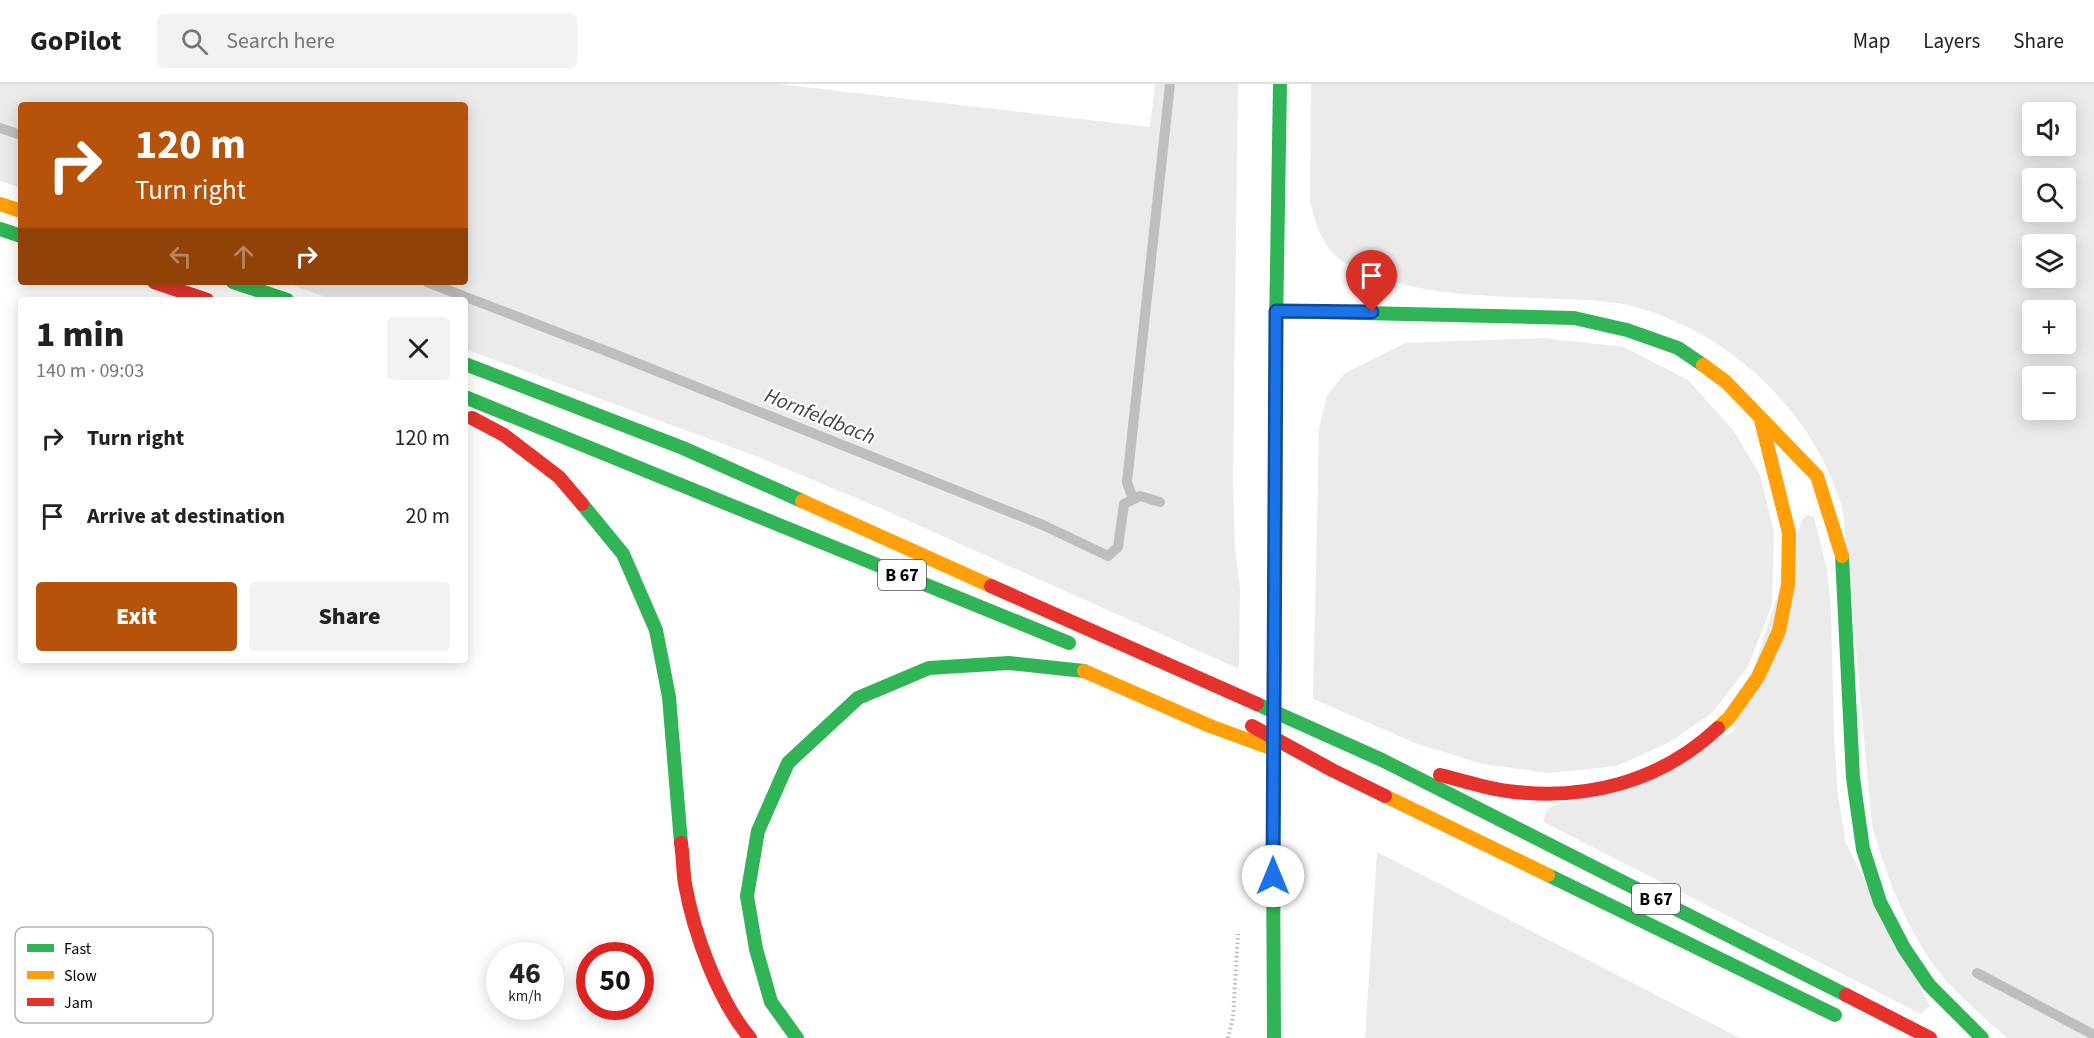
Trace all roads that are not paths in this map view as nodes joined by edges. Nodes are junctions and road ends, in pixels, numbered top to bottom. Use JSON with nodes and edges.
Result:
{"nodes":[{"id":1,"x":1280,"y":84,"type":"edge"},
{"id":2,"x":0,"y":204,"type":"edge"},
{"id":3,"x":18,"y":210,"type":"edge"},
{"id":4,"x":0,"y":229,"type":"edge"},
{"id":5,"x":18,"y":235,"type":"edge"},
{"id":6,"x":163,"y":285,"type":"edge"},
{"id":7,"x":242,"y":285,"type":"edge"},
{"id":8,"x":198,"y":297,"type":"edge"},
{"id":9,"x":278,"y":297,"type":"edge"},
{"id":10,"x":1276,"y":311,"type":"junction"},
{"id":11,"x":468,"y":365,"type":"edge"},
{"id":12,"x":468,"y":398,"type":"edge"},
{"id":13,"x":468,"y":417,"type":"edge"},
{"id":14,"x":1761,"y":420,"type":"junction"},
{"id":15,"x":1081,"y":648,"type":"dead end"},
{"id":16,"x":1242,"y":721,"type":"dead end"},
{"id":17,"x":1382,"y":760,"type":"junction"},
{"id":18,"x":1332,"y":770,"type":"junction"},
{"id":19,"x":1851,"y":1023,"type":"dead end"},
{"id":20,"x":750,"y":1038,"type":"edge"},
{"id":21,"x":796,"y":1038,"type":"edge"},
{"id":22,"x":1274,"y":1038,"type":"edge"},
{"id":23,"x":1930,"y":1038,"type":"edge"},
{"id":24,"x":1982,"y":1038,"type":"edge"}],
"edges":[{"from":1,"to":10,"type":"main road"},
{"from":2,"to":3,"type":"main road"},
{"from":4,"to":5,"type":"main road"},
{"from":6,"to":8,"type":"main road"},
{"from":7,"to":9,"type":"main road"},
{"from":10,"to":14,"type":"main road"},
{"from":10,"to":22,"type":"main road","bridge":true},
{"from":11,"to":17,"type":"main road","number":"B 67"},
{"from":12,"to":15,"type":"main road","number":"B 67"},
{"from":13,"to":20,"type":"main road"},
{"from":14,"to":17,"type":"main road"},
{"from":14,"to":24,"type":"main road"},
{"from":16,"to":18,"type":"main road","number":"B 67"},
{"from":17,"to":23,"type":"main road","number":"B 67"},
{"from":18,"to":19,"type":"main road","number":"B 67"},
{"from":18,"to":21,"type":"main road"}]}
